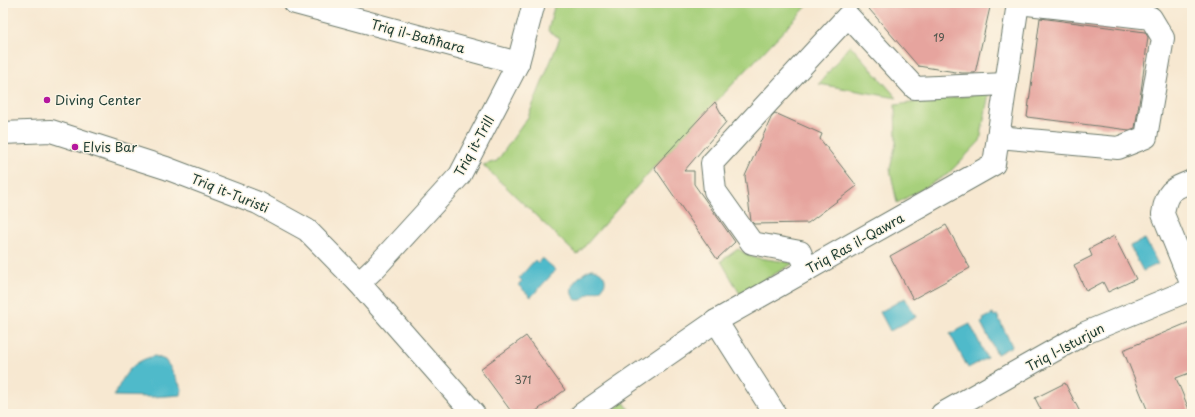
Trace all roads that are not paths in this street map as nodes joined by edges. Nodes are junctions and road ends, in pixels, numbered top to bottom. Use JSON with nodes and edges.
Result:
{"nodes":[{"id":1,"x":295,"y":3,"type":"edge"},
{"id":2,"x":534,"y":3,"type":"edge"},
{"id":3,"x":1018,"y":3,"type":"edge"},
{"id":4,"x":1092,"y":7,"type":"edge"},
{"id":5,"x":518,"y":63,"type":"junction"},
{"id":6,"x":1006,"y":84,"type":"junction"},
{"id":7,"x":3,"y":133,"type":"edge"},
{"id":8,"x":998,"y":137,"type":"junction"},
{"id":9,"x":1192,"y":181,"type":"edge"},
{"id":10,"x":807,"y":270,"type":"junction"},
{"id":11,"x":359,"y":283,"type":"junction"},
{"id":12,"x":1192,"y":285,"type":"edge"},
{"id":13,"x":1192,"y":289,"type":"edge"},
{"id":14,"x":716,"y":321,"type":"junction"},
{"id":15,"x":474,"y":414,"type":"edge"},
{"id":16,"x":582,"y":414,"type":"edge"},
{"id":17,"x":776,"y":414,"type":"edge"},
{"id":18,"x":942,"y":414,"type":"edge"}],
"edges":[{"from":1,"to":5,"type":"street","name":"Triq il-Baħħara"},
{"from":2,"to":5,"type":"street","name":"Triq it-Trill"},
{"from":3,"to":4,"type":"street"},
{"from":3,"to":6,"type":"street","name":"Triq Ras il-Qawra"},
{"from":4,"to":8,"type":"street"},
{"from":5,"to":11,"type":"street","name":"Triq it-Trill"},
{"from":6,"to":8,"type":"street","name":"Triq Ras il-Qawra"},
{"from":6,"to":10,"type":"street"},
{"from":7,"to":11,"type":"street","name":"Triq it-Turisti"},
{"from":8,"to":10,"type":"street","name":"Triq Ras il-Qawra"},
{"from":9,"to":12,"type":"street"},
{"from":10,"to":14,"type":"street","name":"Triq Ras il-Qawra"},
{"from":11,"to":15,"type":"street","name":"Triq it-Turisti"},
{"from":13,"to":18,"type":"street","name":"Triq l-Isturjun"},
{"from":14,"to":16,"type":"street","name":"Triq Ras il-Qawra"},
{"from":14,"to":17,"type":"street"}]}
